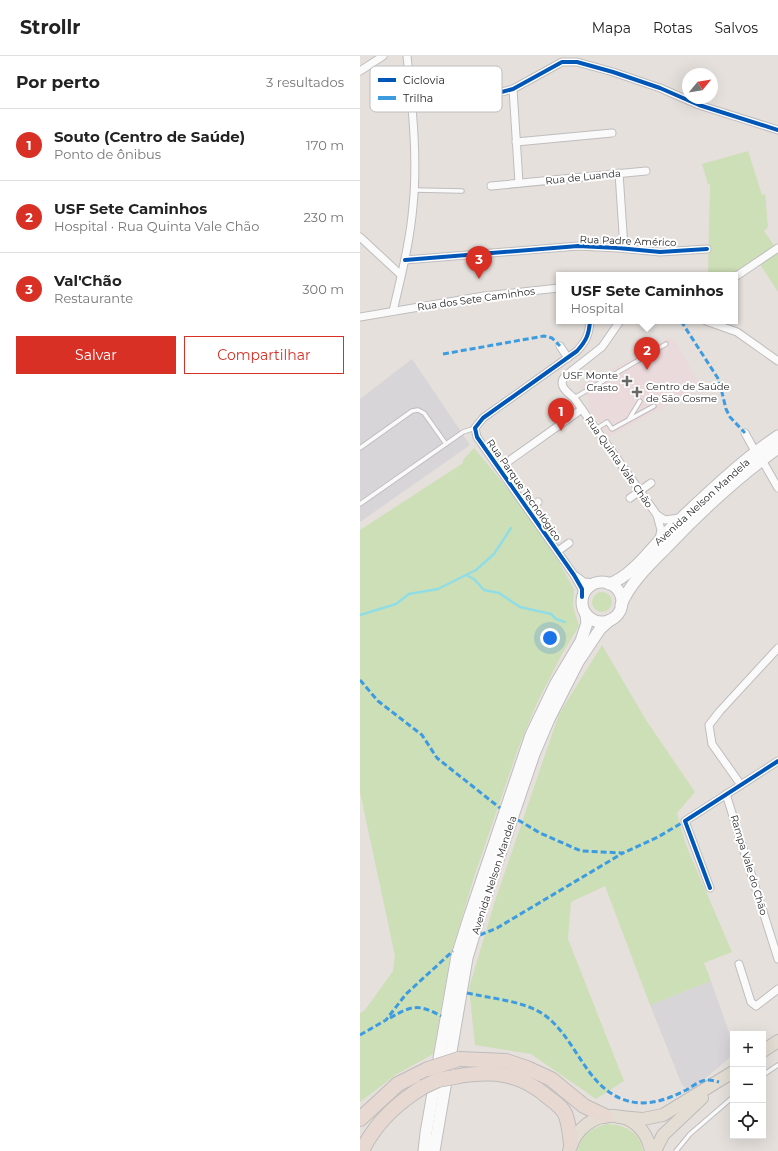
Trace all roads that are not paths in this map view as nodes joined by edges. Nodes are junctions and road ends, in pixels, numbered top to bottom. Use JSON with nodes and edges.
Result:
{"nodes":[{"id":1,"x":383,"y":56,"type":"edge"},
{"id":2,"x":407,"y":56,"type":"edge"},
{"id":3,"x":408,"y":66,"type":"edge"},
{"id":4,"x":360,"y":71,"type":"edge"},
{"id":5,"x":513,"y":89,"type":"junction"},
{"id":6,"x":502,"y":92,"type":"edge"},
{"id":7,"x":412,"y":112,"type":"edge"},
{"id":8,"x":778,"y":130,"type":"edge"},
{"id":9,"x":612,"y":133,"type":"dead end"},
{"id":10,"x":516,"y":142,"type":"junction"},
{"id":11,"x":646,"y":171,"type":"dead end"},
{"id":12,"x":619,"y":173,"type":"junction"},
{"id":13,"x":519,"y":183,"type":"junction"},
{"id":14,"x":491,"y":186,"type":"dead end"},
{"id":15,"x":415,"y":190,"type":"junction"},
{"id":16,"x":462,"y":191,"type":"dead end"},
{"id":17,"x":360,"y":237,"type":"edge"},
{"id":18,"x":624,"y":248,"type":"junction"},
{"id":19,"x":778,"y":248,"type":"edge"},
{"id":20,"x":707,"y":249,"type":"dead end"},
{"id":21,"x":404,"y":260,"type":"junction"},
{"id":22,"x":401,"y":274,"type":"junction"},
{"id":23,"x":738,"y":276,"type":"edge"},
{"id":24,"x":556,"y":288,"type":"edge"},
{"id":25,"x":393,"y":312,"type":"junction"},
{"id":26,"x":360,"y":317,"type":"edge"},
{"id":27,"x":590,"y":324,"type":"edge"},
{"id":28,"x":618,"y":324,"type":"edge"},
{"id":29,"x":714,"y":324,"type":"edge"},
{"id":30,"x":666,"y":344,"type":"dead end"},
{"id":31,"x":560,"y":346,"type":"dead end"},
{"id":32,"x":568,"y":358,"type":"junction"},
{"id":33,"x":778,"y":361,"type":"edge"},
{"id":34,"x":574,"y":398,"type":"junction"},
{"id":35,"x":640,"y":401,"type":"dead end"},
{"id":36,"x":654,"y":406,"type":"dead end"},
{"id":37,"x":582,"y":409,"type":"junction"},
{"id":38,"x":628,"y":420,"type":"junction"},
{"id":39,"x":475,"y":428,"type":"junction"},
{"id":40,"x":596,"y":429,"type":"junction"},
{"id":41,"x":745,"y":433,"type":"dead end"},
{"id":42,"x":778,"y":436,"type":"edge"},
{"id":43,"x":446,"y":444,"type":"junction"},
{"id":44,"x":360,"y":448,"type":"edge"},
{"id":45,"x":778,"y":448,"type":"edge"},
{"id":46,"x":759,"y":456,"type":"junction"},
{"id":47,"x":499,"y":468,"type":"junction"},
{"id":48,"x":650,"y":483,"type":"dead end"},
{"id":49,"x":778,"y":488,"type":"edge"},
{"id":50,"x":640,"y":491,"type":"junction"},
{"id":51,"x":630,"y":498,"type":"dead end"},
{"id":52,"x":538,"y":502,"type":"dead end"},
{"id":53,"x":360,"y":504,"type":"edge"},
{"id":54,"x":528,"y":509,"type":"junction"},
{"id":55,"x":657,"y":515,"type":"junction"},
{"id":56,"x":682,"y":517,"type":"junction"},
{"id":57,"x":659,"y":541,"type":"junction"},
{"id":58,"x":569,"y":543,"type":"dead end"},
{"id":59,"x":558,"y":551,"type":"junction"},
{"id":60,"x":574,"y":575,"type":"junction"},
{"id":61,"x":596,"y":583,"type":"junction"},
{"id":62,"x":609,"y":584,"type":"junction"},
{"id":63,"x":582,"y":596,"type":"junction"},
{"id":64,"x":621,"y":605,"type":"junction"},
{"id":65,"x":586,"y":615,"type":"junction"},
{"id":66,"x":610,"y":620,"type":"junction"},
{"id":67,"x":778,"y":648,"type":"edge"},
{"id":68,"x":778,"y":761,"type":"edge"},
{"id":69,"x":741,"y":785,"type":"junction"},
{"id":70,"x":726,"y":794,"type":"junction"},
{"id":71,"x":710,"y":888,"type":"dead end"},
{"id":72,"x":778,"y":959,"type":"edge"},
{"id":73,"x":738,"y":964,"type":"dead end"},
{"id":74,"x":778,"y":989,"type":"edge"},
{"id":75,"x":778,"y":1043,"type":"edge"},
{"id":76,"x":766,"y":1049,"type":"edge"},
{"id":77,"x":778,"y":1065,"type":"edge"},
{"id":78,"x":766,"y":1073,"type":"edge"},
{"id":79,"x":730,"y":1074,"type":"edge"},
{"id":80,"x":413,"y":1075,"type":"junction"},
{"id":81,"x":719,"y":1082,"type":"junction"},
{"id":82,"x":730,"y":1100,"type":"edge"},
{"id":83,"x":392,"y":1110,"type":"junction"},
{"id":84,"x":612,"y":1116,"type":"junction"},
{"id":85,"x":360,"y":1120,"type":"edge"},
{"id":86,"x":360,"y":1138,"type":"edge"},
{"id":87,"x":570,"y":1147,"type":"edge"},
{"id":88,"x":362,"y":1151,"type":"edge"},
{"id":89,"x":371,"y":1151,"type":"edge"},
{"id":90,"x":424,"y":1151,"type":"edge"},
{"id":91,"x":434,"y":1151,"type":"edge"},
{"id":92,"x":651,"y":1151,"type":"edge"},
{"id":93,"x":655,"y":1151,"type":"edge"},
{"id":94,"x":676,"y":1151,"type":"edge"}],
"edges":[{"from":1,"to":4,"type":"street"},
{"from":2,"to":3,"type":"street"},
{"from":5,"to":6,"type":"street"},
{"from":5,"to":8,"type":"street"},
{"from":5,"to":10,"type":"street"},
{"from":7,"to":15,"type":"street"},
{"from":9,"to":10,"type":"street"},
{"from":10,"to":13,"type":"street"},
{"from":11,"to":12,"type":"street","name":"Rua de Luanda"},
{"from":12,"to":13,"type":"street","name":"Rua de Luanda"},
{"from":12,"to":18,"type":"street"},
{"from":13,"to":14,"type":"street","name":"Rua de Luanda"},
{"from":15,"to":16,"type":"lane"},
{"from":15,"to":21,"type":"street"},
{"from":17,"to":22,"type":"street"},
{"from":18,"to":20,"type":"street","name":"Rua Padre Américo"},
{"from":18,"to":21,"type":"street","name":"Rua Padre Américo"},
{"from":19,"to":23,"type":"street"},
{"from":21,"to":22,"type":"street"},
{"from":22,"to":25,"type":"street"},
{"from":24,"to":25,"type":"street","name":"Rua dos Sete Caminhos"},
{"from":25,"to":26,"type":"street","name":"Rua dos Sete Caminhos"},
{"from":27,"to":32,"type":"street"},
{"from":28,"to":34,"type":"street","name":"Rua Quinta Vale Chão"},
{"from":29,"to":33,"type":"street"},
{"from":30,"to":34,"type":"lane"},
{"from":31,"to":32,"type":"street"},
{"from":32,"to":39,"type":"street"},
{"from":34,"to":37,"type":"street","name":"Rua Quinta Vale Chão"},
{"from":35,"to":38,"type":"lane"},
{"from":36,"to":38,"type":"lane"},
{"from":37,"to":40,"type":"street","name":"Rua Quinta Vale Chão"},
{"from":37,"to":47,"type":"street"},
{"from":38,"to":40,"type":"lane"},
{"from":39,"to":43,"type":"lane"},
{"from":39,"to":47,"type":"street","name":"Rua Parque Tecnológico"},
{"from":40,"to":50,"type":"street","name":"Rua Quinta Vale Chão"},
{"from":41,"to":46,"type":"street"},
{"from":42,"to":46,"type":"main road","name":"Avenida Nelson Mandela"},
{"from":43,"to":44,"type":"lane"},
{"from":43,"to":53,"type":"lane"},
{"from":45,"to":46,"type":"main road","name":"Avenida Nelson Mandela"},
{"from":46,"to":49,"type":"street"},
{"from":46,"to":56,"type":"main road","name":"Avenida Nelson Mandela"},
{"from":46,"to":64,"type":"main road","name":"Avenida Nelson Mandela"},
{"from":47,"to":54,"type":"street","name":"Rua Parque Tecnológico"},
{"from":48,"to":50,"type":"street"},
{"from":50,"to":51,"type":"street"},
{"from":50,"to":55,"type":"street","name":"Rua Quinta Vale Chão"},
{"from":52,"to":54,"type":"street"},
{"from":54,"to":59,"type":"street","name":"Rua Parque Tecnológico"},
{"from":55,"to":56,"type":"street","name":"Rua Quinta Vale Chão"},
{"from":55,"to":57,"type":"street","name":"Rua Quinta Vale Chão"},
{"from":56,"to":57,"type":"main road","name":"Avenida Nelson Mandela"},
{"from":57,"to":62,"type":"main road","name":"Avenida Nelson Mandela"},
{"from":58,"to":59,"type":"street"},
{"from":59,"to":60,"type":"street","name":"Rua Parque Tecnológico"},
{"from":60,"to":61,"type":"street"},
{"from":60,"to":63,"type":"street","name":"Rua Parque Tecnológico"},
{"from":61,"to":62,"type":"main road"},
{"from":61,"to":63,"type":"main road"},
{"from":62,"to":64,"type":"main road"},
{"from":63,"to":65,"type":"main road"},
{"from":64,"to":66,"type":"main road"},
{"from":65,"to":66,"type":"main road"},
{"from":65,"to":90,"type":"main road","name":"Avenida Nelson Mandela"},
{"from":66,"to":91,"type":"main road","name":"Avenida Nelson Mandela"},
{"from":67,"to":69,"type":"street"},
{"from":68,"to":69,"type":"street"},
{"from":69,"to":70,"type":"street"},
{"from":70,"to":71,"type":"street"},
{"from":70,"to":72,"type":"street","name":"Rampa Vale do Chão"},
{"from":73,"to":74,"type":"street"},
{"from":75,"to":76,"type":"main road"},
{"from":77,"to":78,"type":"lane"},
{"from":79,"to":81,"type":"main road"},
{"from":80,"to":84,"type":"highway","bridge":true},
{"from":80,"to":85,"type":"highway"},
{"from":80,"to":86,"type":"highway"},
{"from":81,"to":84,"type":"main road"},
{"from":81,"to":93,"type":"main road"},
{"from":82,"to":94,"type":"lane"},
{"from":83,"to":87,"type":"highway","bridge":true},
{"from":83,"to":88,"type":"highway"},
{"from":83,"to":89,"type":"highway"},
{"from":84,"to":87,"type":"main road"},
{"from":84,"to":92,"type":"main road"}]}
